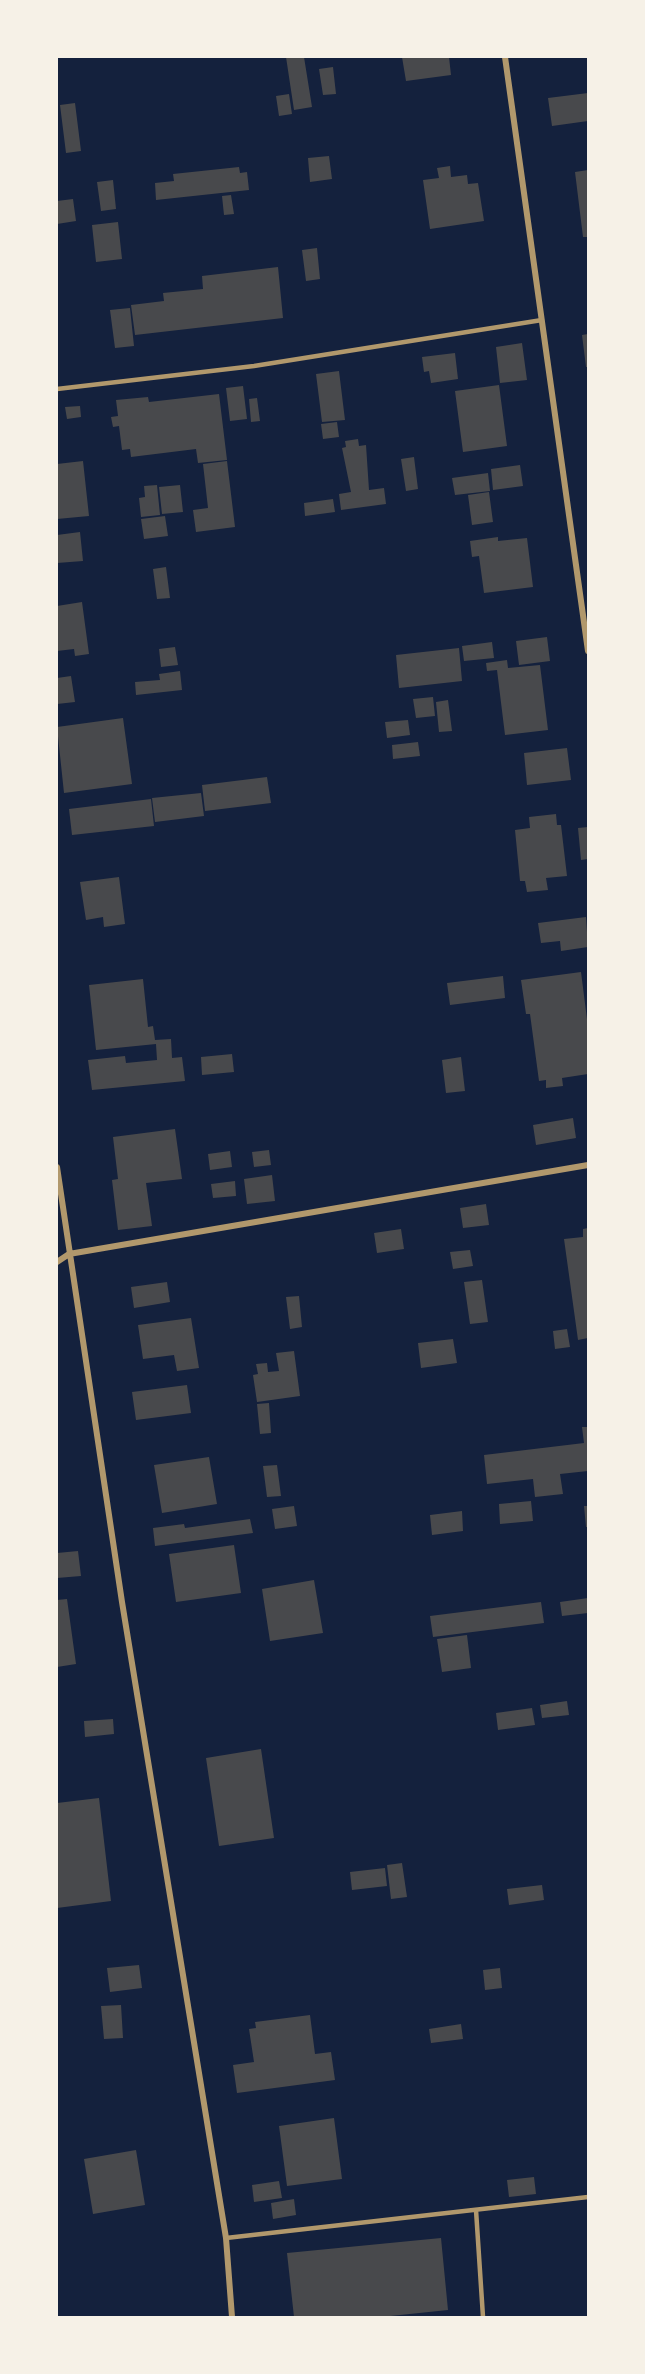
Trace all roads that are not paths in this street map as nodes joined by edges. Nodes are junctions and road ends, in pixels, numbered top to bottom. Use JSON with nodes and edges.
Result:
{"nodes":[{"id":1,"x":505,"y":57,"type":"edge"},
{"id":2,"x":542,"y":320,"type":"junction"},
{"id":3,"x":57,"y":389,"type":"edge"},
{"id":4,"x":588,"y":651,"type":"edge"},
{"id":5,"x":588,"y":1166,"type":"edge"},
{"id":6,"x":57,"y":1167,"type":"edge"},
{"id":7,"x":69,"y":1254,"type":"junction"},
{"id":8,"x":57,"y":1262,"type":"edge"},
{"id":9,"x":588,"y":2197,"type":"edge"},
{"id":10,"x":476,"y":2210,"type":"junction"},
{"id":11,"x":226,"y":2238,"type":"junction"},
{"id":12,"x":232,"y":2317,"type":"edge"},
{"id":13,"x":483,"y":2317,"type":"edge"}],
"edges":[{"from":1,"to":2,"type":"street"},
{"from":2,"to":3,"type":"lane"},
{"from":2,"to":4,"type":"street"},
{"from":5,"to":7,"type":"street"},
{"from":6,"to":7,"type":"street"},
{"from":7,"to":8,"type":"street"},
{"from":7,"to":11,"type":"street"},
{"from":9,"to":10,"type":"lane"},
{"from":10,"to":11,"type":"lane"},
{"from":10,"to":13,"type":"lane"},
{"from":11,"to":12,"type":"street"}]}
